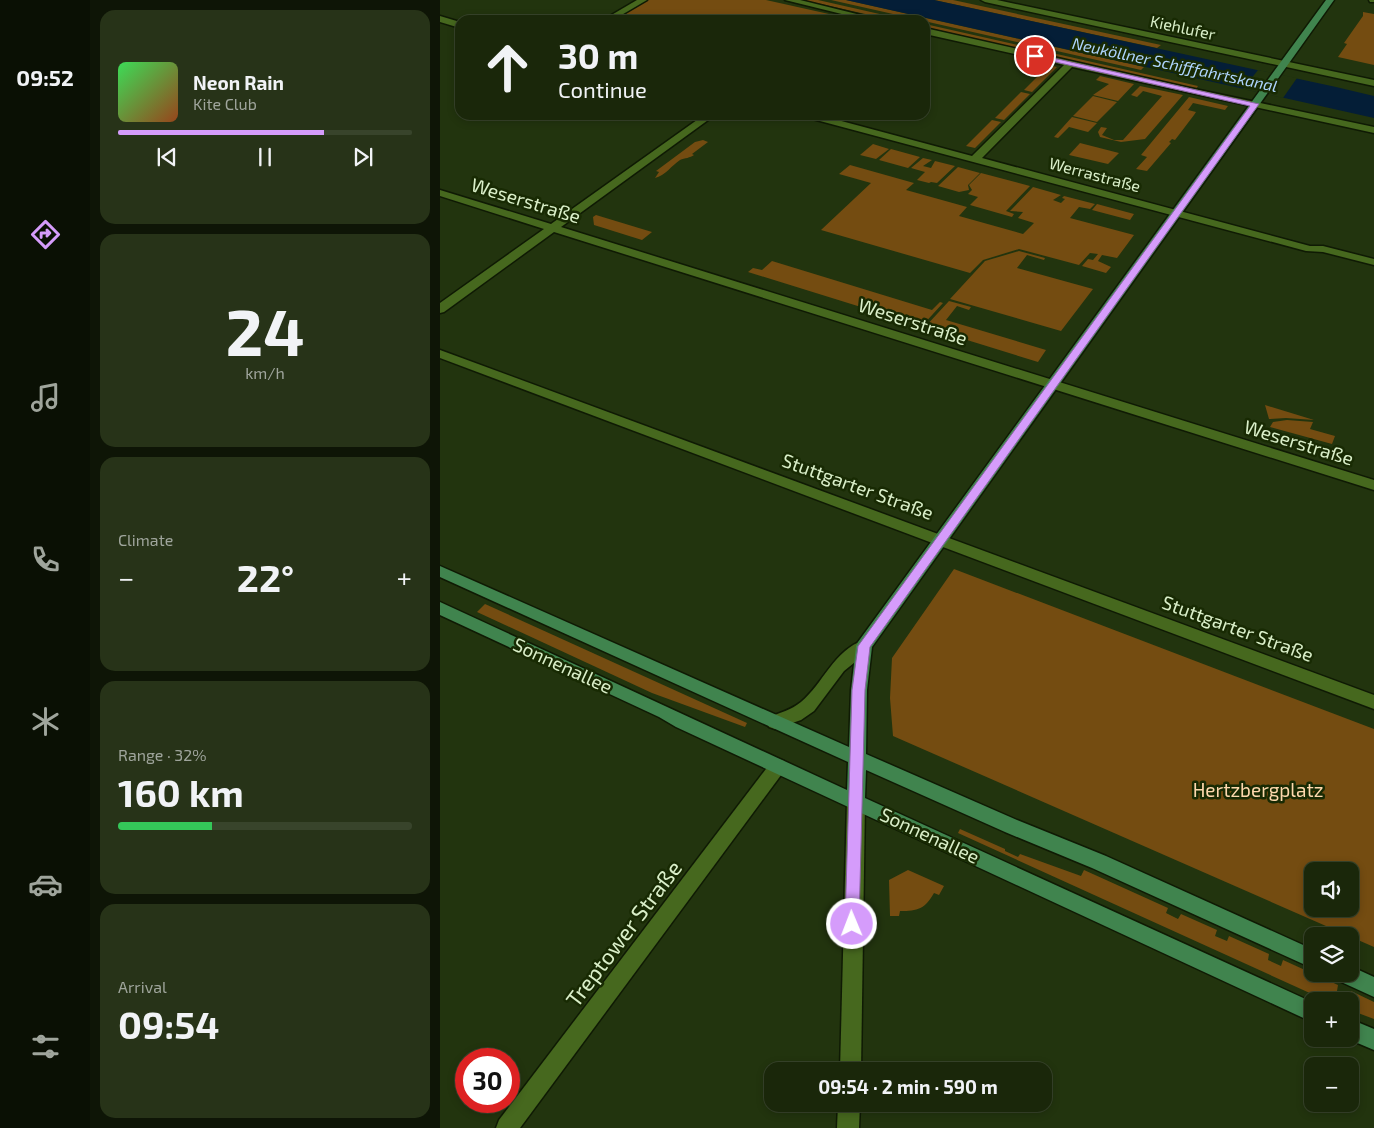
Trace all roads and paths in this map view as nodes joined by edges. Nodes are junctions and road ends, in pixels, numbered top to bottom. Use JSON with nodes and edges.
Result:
{"nodes":[{"id":1,"x":643,"y":0,"type":"edge"},
{"id":2,"x":789,"y":0,"type":"edge"},
{"id":3,"x":985,"y":0,"type":"edge"},
{"id":4,"x":1330,"y":0,"type":"edge"},
{"id":5,"x":850,"y":14,"type":"joint"},
{"id":6,"x":616,"y":15,"type":"edge"},
{"id":7,"x":854,"y":15,"type":"edge"},
{"id":8,"x":440,"y":19,"type":"edge"},
{"id":9,"x":455,"y":24,"type":"edge"},
{"id":10,"x":930,"y":32,"type":"edge"},
{"id":11,"x":1070,"y":64,"type":"junction"},
{"id":12,"x":1284,"y":64,"type":"junction"},
{"id":13,"x":1374,"y":83,"type":"edge"},
{"id":14,"x":1255,"y":104,"type":"junction"},
{"id":15,"x":703,"y":120,"type":"edge"},
{"id":16,"x":827,"y":120,"type":"edge"},
{"id":17,"x":1374,"y":130,"type":"edge"},
{"id":18,"x":975,"y":159,"type":"junction"},
{"id":19,"x":440,"y":192,"type":"edge"},
{"id":20,"x":1176,"y":213,"type":"junction"},
{"id":21,"x":553,"y":228,"type":"junction"},
{"id":22,"x":1374,"y":262,"type":"edge"},
{"id":23,"x":440,"y":309,"type":"edge"},
{"id":24,"x":440,"y":354,"type":"edge"},
{"id":25,"x":1051,"y":384,"type":"junction"},
{"id":26,"x":1374,"y":485,"type":"edge"},
{"id":27,"x":940,"y":539,"type":"junction"},
{"id":28,"x":440,"y":571,"type":"edge"},
{"id":29,"x":440,"y":608,"type":"edge"},
{"id":30,"x":864,"y":646,"type":"junction"},
{"id":31,"x":1374,"y":702,"type":"edge"},
{"id":32,"x":776,"y":722,"type":"junction"},
{"id":33,"x":857,"y":758,"type":"junction"},
{"id":34,"x":778,"y":766,"type":"junction"},
{"id":35,"x":856,"y":801,"type":"junction"},
{"id":36,"x":1304,"y":955,"type":"edge"},
{"id":37,"x":1359,"y":980,"type":"edge"},
{"id":38,"x":1374,"y":986,"type":"edge"},
{"id":39,"x":1304,"y":1008,"type":"edge"},
{"id":40,"x":1359,"y":1033,"type":"edge"},
{"id":41,"x":1374,"y":1040,"type":"edge"},
{"id":42,"x":850,"y":1062,"type":"edge"},
{"id":43,"x":849,"y":1112,"type":"edge"},
{"id":44,"x":507,"y":1128,"type":"edge"},
{"id":45,"x":848,"y":1128,"type":"edge"}],
"edges":[{"from":1,"to":6,"type":"street"},
{"from":2,"to":5,"type":"street"},
{"from":3,"to":12,"type":"street","name":"Kiehlufer"},
{"from":4,"to":12,"type":"street"},
{"from":5,"to":7,"type":"street"},
{"from":8,"to":9,"type":"street"},
{"from":10,"to":11,"type":"street"},
{"from":11,"to":14,"type":"street"},
{"from":11,"to":18,"type":"street"},
{"from":12,"to":13,"type":"street","name":"Kiehlufer"},
{"from":12,"to":14,"type":"street"},
{"from":14,"to":17,"type":"street"},
{"from":14,"to":20,"type":"street"},
{"from":15,"to":21,"type":"street"},
{"from":16,"to":18,"type":"street","name":"Werrastraße"},
{"from":18,"to":20,"type":"street","name":"Werrastraße"},
{"from":19,"to":21,"type":"street","name":"Weserstraße"},
{"from":20,"to":22,"type":"street","name":"Werrastraße"},
{"from":20,"to":25,"type":"street"},
{"from":21,"to":23,"type":"street"},
{"from":21,"to":25,"type":"street","name":"Weserstraße"},
{"from":24,"to":27,"type":"street","name":"Stuttgarter Straße"},
{"from":25,"to":26,"type":"street","name":"Weserstraße"},
{"from":25,"to":27,"type":"street"},
{"from":27,"to":30,"type":"street"},
{"from":27,"to":31,"type":"street","name":"Stuttgarter Straße"},
{"from":28,"to":32,"type":"street","name":"Sonnenallee"},
{"from":29,"to":34,"type":"street","name":"Sonnenallee"},
{"from":30,"to":32,"type":"street"},
{"from":30,"to":33,"type":"street"},
{"from":32,"to":33,"type":"street","name":"Sonnenallee"},
{"from":33,"to":35,"type":"street"},
{"from":33,"to":36,"type":"street","name":"Sonnenallee"},
{"from":34,"to":35,"type":"street","name":"Sonnenallee"},
{"from":34,"to":44,"type":"street","name":"Treptower Straße"},
{"from":35,"to":39,"type":"street","name":"Sonnenallee"},
{"from":35,"to":42,"type":"street"},
{"from":37,"to":38,"type":"street"},
{"from":40,"to":41,"type":"street"},
{"from":43,"to":45,"type":"street"}]}
